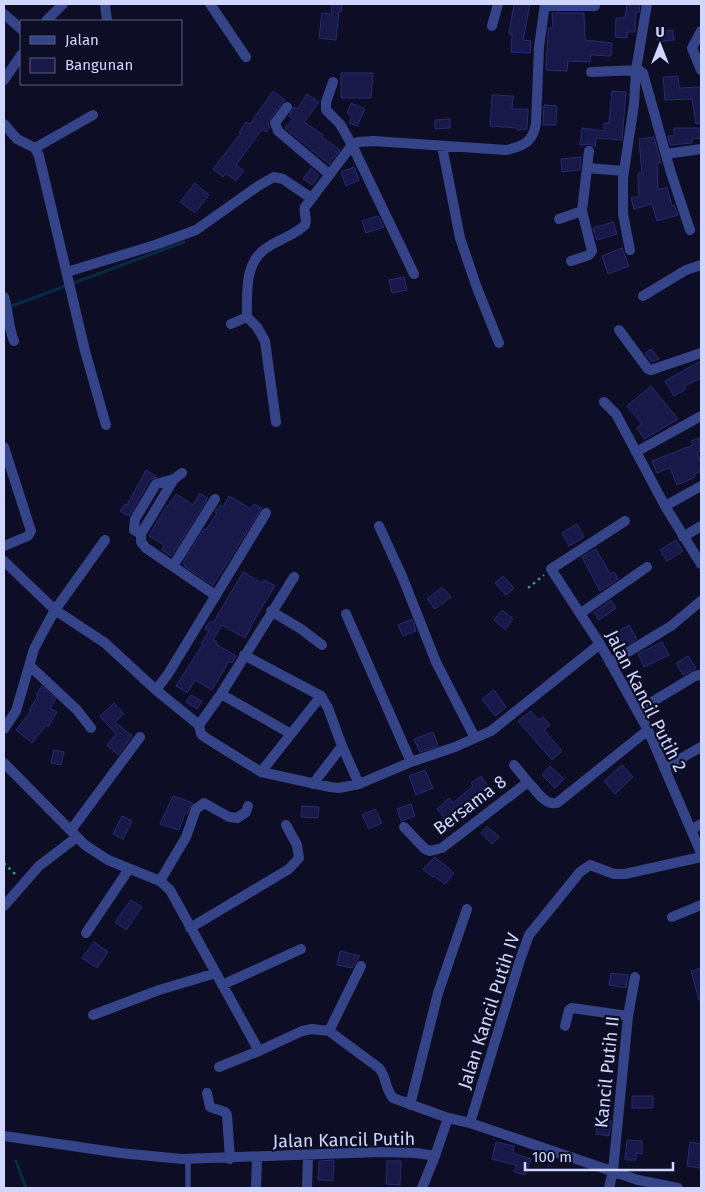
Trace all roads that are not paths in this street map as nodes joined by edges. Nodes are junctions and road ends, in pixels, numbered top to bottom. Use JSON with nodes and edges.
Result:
{"nodes":[{"id":1,"x":63,"y":4,"type":"edge"},
{"id":2,"x":104,"y":4,"type":"edge"},
{"id":3,"x":210,"y":4,"type":"edge"},
{"id":4,"x":497,"y":4,"type":"edge"},
{"id":5,"x":647,"y":4,"type":"edge"},
{"id":6,"x":545,"y":5,"type":"edge"},
{"id":7,"x":595,"y":6,"type":"dead end"},
{"id":8,"x":4,"y":14,"type":"edge"},
{"id":9,"x":47,"y":20,"type":"edge"},
{"id":10,"x":107,"y":20,"type":"edge"},
{"id":11,"x":492,"y":26,"type":"dead end"},
{"id":12,"x":20,"y":28,"type":"edge"},
{"id":13,"x":701,"y":31,"type":"edge"},
{"id":14,"x":20,"y":56,"type":"edge"},
{"id":15,"x":246,"y":57,"type":"dead end"},
{"id":16,"x":636,"y":70,"type":"junction"},
{"id":17,"x":701,"y":70,"type":"edge"},
{"id":18,"x":591,"y":72,"type":"dead end"},
{"id":19,"x":4,"y":80,"type":"edge"},
{"id":20,"x":334,"y":82,"type":"dead end"},
{"id":21,"x":287,"y":107,"type":"dead end"},
{"id":22,"x":93,"y":115,"type":"dead end"},
{"id":23,"x":4,"y":124,"type":"edge"},
{"id":24,"x":352,"y":145,"type":"junction"},
{"id":25,"x":442,"y":146,"type":"junction"},
{"id":26,"x":35,"y":148,"type":"junction"},
{"id":27,"x":701,"y":149,"type":"edge"},
{"id":28,"x":589,"y":151,"type":"dead end"},
{"id":29,"x":666,"y":154,"type":"junction"},
{"id":30,"x":587,"y":168,"type":"junction"},
{"id":31,"x":624,"y":171,"type":"junction"},
{"id":32,"x":329,"y":174,"type":"junction"},
{"id":33,"x":311,"y":198,"type":"junction"},
{"id":34,"x":582,"y":211,"type":"junction"},
{"id":35,"x":559,"y":219,"type":"dead end"},
{"id":36,"x":690,"y":230,"type":"dead end"},
{"id":37,"x":630,"y":250,"type":"dead end"},
{"id":38,"x":571,"y":261,"type":"dead end"},
{"id":39,"x":701,"y":266,"type":"edge"},
{"id":40,"x":414,"y":274,"type":"dead end"},
{"id":41,"x":69,"y":279,"type":"junction"},
{"id":42,"x":644,"y":296,"type":"dead end"},
{"id":43,"x":6,"y":303,"type":"edge"},
{"id":44,"x":247,"y":317,"type":"junction"},
{"id":45,"x":231,"y":324,"type":"dead end"},
{"id":46,"x":619,"y":330,"type":"dead end"},
{"id":47,"x":14,"y":340,"type":"dead end"},
{"id":48,"x":499,"y":343,"type":"dead end"},
{"id":49,"x":701,"y":353,"type":"edge"},
{"id":50,"x":604,"y":402,"type":"dead end"},
{"id":51,"x":701,"y":416,"type":"edge"},
{"id":52,"x":276,"y":422,"type":"dead end"},
{"id":53,"x":106,"y":425,"type":"dead end"},
{"id":54,"x":4,"y":447,"type":"edge"},
{"id":55,"x":636,"y":452,"type":"junction"},
{"id":56,"x":178,"y":476,"type":"dead end"},
{"id":57,"x":701,"y":486,"type":"edge"},
{"id":58,"x":215,"y":499,"type":"dead end"},
{"id":59,"x":664,"y":506,"type":"junction"},
{"id":60,"x":266,"y":513,"type":"dead end"},
{"id":61,"x":626,"y":521,"type":"dead end"},
{"id":62,"x":379,"y":526,"type":"dead end"},
{"id":63,"x":701,"y":526,"type":"edge"},
{"id":64,"x":683,"y":537,"type":"junction"},
{"id":65,"x":105,"y":540,"type":"dead end"},
{"id":66,"x":4,"y":546,"type":"edge"},
{"id":67,"x":4,"y":562,"type":"edge"},
{"id":68,"x":701,"y":564,"type":"edge"},
{"id":69,"x":173,"y":566,"type":"junction"},
{"id":70,"x":646,"y":567,"type":"dead end"},
{"id":71,"x":294,"y":577,"type":"dead end"},
{"id":72,"x":215,"y":595,"type":"junction"},
{"id":73,"x":701,"y":601,"type":"edge"},
{"id":74,"x":55,"y":610,"type":"junction"},
{"id":75,"x":271,"y":611,"type":"junction"},
{"id":76,"x":581,"y":613,"type":"junction"},
{"id":77,"x":346,"y":614,"type":"dead end"},
{"id":78,"x":600,"y":644,"type":"junction"},
{"id":79,"x":322,"y":645,"type":"dead end"},
{"id":80,"x":244,"y":655,"type":"junction"},
{"id":81,"x":610,"y":663,"type":"junction"},
{"id":82,"x":30,"y":666,"type":"junction"},
{"id":83,"x":701,"y":675,"type":"edge"},
{"id":84,"x":156,"y":690,"type":"junction"},
{"id":85,"x":221,"y":694,"type":"junction"},
{"id":86,"x":321,"y":696,"type":"junction"},
{"id":87,"x":637,"y":712,"type":"junction"},
{"id":88,"x":199,"y":725,"type":"junction"},
{"id":89,"x":91,"y":728,"type":"dead end"},
{"id":90,"x":4,"y":729,"type":"edge"},
{"id":91,"x":648,"y":730,"type":"junction"},
{"id":92,"x":291,"y":734,"type":"junction"},
{"id":93,"x":140,"y":738,"type":"dead end"},
{"id":94,"x":475,"y":738,"type":"junction"},
{"id":95,"x":342,"y":746,"type":"junction"},
{"id":96,"x":701,"y":747,"type":"edge"},
{"id":97,"x":411,"y":762,"type":"junction"},
{"id":98,"x":4,"y":764,"type":"edge"},
{"id":99,"x":514,"y":765,"type":"dead end"},
{"id":100,"x":664,"y":768,"type":"junction"},
{"id":101,"x":261,"y":772,"type":"junction"},
{"id":102,"x":528,"y":782,"type":"junction"},
{"id":103,"x":312,"y":784,"type":"junction"},
{"id":104,"x":359,"y":784,"type":"junction"},
{"id":105,"x":248,"y":806,"type":"dead end"},
{"id":106,"x":701,"y":824,"type":"edge"},
{"id":107,"x":286,"y":825,"type":"dead end"},
{"id":108,"x":404,"y":827,"type":"dead end"},
{"id":109,"x":691,"y":830,"type":"junction"},
{"id":110,"x":74,"y":834,"type":"junction"},
{"id":111,"x":701,"y":855,"type":"edge"},
{"id":112,"x":129,"y":869,"type":"junction"},
{"id":113,"x":160,"y":881,"type":"junction"},
{"id":114,"x":701,"y":904,"type":"edge"},
{"id":115,"x":4,"y":906,"type":"edge"},
{"id":116,"x":467,"y":908,"type":"dead end"},
{"id":117,"x":672,"y":917,"type":"dead end"},
{"id":118,"x":190,"y":928,"type":"junction"},
{"id":119,"x":86,"y":933,"type":"dead end"},
{"id":120,"x":301,"y":949,"type":"dead end"},
{"id":121,"x":361,"y":966,"type":"dead end"},
{"id":122,"x":216,"y":974,"type":"junction"},
{"id":123,"x":635,"y":977,"type":"dead end"},
{"id":124,"x":222,"y":985,"type":"junction"},
{"id":125,"x":93,"y":1015,"type":"dead end"},
{"id":126,"x":628,"y":1016,"type":"junction"},
{"id":127,"x":565,"y":1026,"type":"dead end"},
{"id":128,"x":329,"y":1031,"type":"junction"},
{"id":129,"x":259,"y":1051,"type":"junction"},
{"id":130,"x":219,"y":1067,"type":"dead end"},
{"id":131,"x":207,"y":1093,"type":"dead end"},
{"id":132,"x":410,"y":1105,"type":"junction"},
{"id":133,"x":448,"y":1118,"type":"junction"},
{"id":134,"x":470,"y":1123,"type":"junction"},
{"id":135,"x":4,"y":1136,"type":"edge"},
{"id":136,"x":308,"y":1156,"type":"junction"},
{"id":137,"x":435,"y":1156,"type":"junction"},
{"id":138,"x":257,"y":1158,"type":"junction"},
{"id":139,"x":230,"y":1159,"type":"junction"},
{"id":140,"x":188,"y":1160,"type":"junction"},
{"id":141,"x":613,"y":1170,"type":"junction"},
{"id":142,"x":659,"y":1186,"type":"edge"},
{"id":143,"x":188,"y":1188,"type":"edge"},
{"id":144,"x":256,"y":1188,"type":"edge"},
{"id":145,"x":306,"y":1188,"type":"edge"},
{"id":146,"x":422,"y":1188,"type":"edge"},
{"id":147,"x":609,"y":1188,"type":"edge"},
{"id":148,"x":678,"y":1188,"type":"edge"}],
"edges":[{"from":1,"to":9,"type":"street"},
{"from":2,"to":10,"type":"street"},
{"from":3,"to":15,"type":"street"},
{"from":4,"to":11,"type":"street"},
{"from":5,"to":16,"type":"street"},
{"from":6,"to":7,"type":"street"},
{"from":6,"to":25,"type":"street"},
{"from":8,"to":12,"type":"street"},
{"from":13,"to":17,"type":"street"},
{"from":14,"to":19,"type":"street"},
{"from":16,"to":18,"type":"street"},
{"from":16,"to":29,"type":"street"},
{"from":16,"to":31,"type":"street"},
{"from":20,"to":24,"type":"street"},
{"from":21,"to":32,"type":"street"},
{"from":22,"to":26,"type":"street"},
{"from":23,"to":26,"type":"street"},
{"from":24,"to":25,"type":"street"},
{"from":24,"to":32,"type":"street"},
{"from":24,"to":40,"type":"street"},
{"from":25,"to":48,"type":"street"},
{"from":26,"to":41,"type":"street"},
{"from":27,"to":29,"type":"street"},
{"from":28,"to":30,"type":"street"},
{"from":29,"to":36,"type":"street"},
{"from":30,"to":31,"type":"street"},
{"from":30,"to":34,"type":"street"},
{"from":31,"to":37,"type":"street"},
{"from":32,"to":33,"type":"street"},
{"from":33,"to":41,"type":"street"},
{"from":33,"to":44,"type":"street"},
{"from":34,"to":35,"type":"street"},
{"from":34,"to":38,"type":"street"},
{"from":39,"to":42,"type":"street"},
{"from":41,"to":53,"type":"street"},
{"from":43,"to":47,"type":"street"},
{"from":44,"to":45,"type":"street"},
{"from":44,"to":52,"type":"street"},
{"from":46,"to":49,"type":"street"},
{"from":50,"to":55,"type":"street"},
{"from":51,"to":55,"type":"street"},
{"from":54,"to":66,"type":"street"},
{"from":55,"to":59,"type":"street"},
{"from":56,"to":69,"type":"street"},
{"from":57,"to":59,"type":"street"},
{"from":58,"to":69,"type":"street"},
{"from":59,"to":64,"type":"street"},
{"from":60,"to":72,"type":"street"},
{"from":61,"to":76,"type":"street","name":"Jalan Kancil Putih 2"},
{"from":62,"to":94,"type":"street"},
{"from":63,"to":64,"type":"street"},
{"from":64,"to":68,"type":"street"},
{"from":65,"to":74,"type":"street"},
{"from":67,"to":74,"type":"street"},
{"from":69,"to":72,"type":"street"},
{"from":70,"to":76,"type":"street"},
{"from":71,"to":75,"type":"street"},
{"from":72,"to":84,"type":"street"},
{"from":73,"to":81,"type":"street"},
{"from":74,"to":82,"type":"street"},
{"from":74,"to":84,"type":"street"},
{"from":75,"to":79,"type":"street"},
{"from":75,"to":80,"type":"street"},
{"from":76,"to":78,"type":"street","name":"Jalan Kancil Putih 2"},
{"from":77,"to":97,"type":"street"},
{"from":78,"to":81,"type":"street","name":"Jalan Kancil Putih 2"},
{"from":78,"to":94,"type":"street"},
{"from":80,"to":85,"type":"street"},
{"from":80,"to":86,"type":"street"},
{"from":81,"to":87,"type":"street","name":"Jalan Kancil Putih 2"},
{"from":82,"to":89,"type":"street"},
{"from":82,"to":90,"type":"street"},
{"from":83,"to":87,"type":"street"},
{"from":84,"to":88,"type":"street"},
{"from":85,"to":88,"type":"street"},
{"from":85,"to":92,"type":"street"},
{"from":86,"to":92,"type":"street"},
{"from":86,"to":95,"type":"street"},
{"from":87,"to":91,"type":"street","name":"Jalan Kancil Putih 2"},
{"from":88,"to":101,"type":"street"},
{"from":91,"to":100,"type":"street","name":"Jalan Kancil Putih 2"},
{"from":91,"to":102,"type":"street","name":"Bersama 8"},
{"from":92,"to":101,"type":"street"},
{"from":93,"to":110,"type":"street"},
{"from":94,"to":97,"type":"street"},
{"from":95,"to":103,"type":"street"},
{"from":95,"to":104,"type":"street"},
{"from":96,"to":100,"type":"street"},
{"from":97,"to":104,"type":"street"},
{"from":98,"to":110,"type":"street"},
{"from":99,"to":102,"type":"street"},
{"from":100,"to":109,"type":"street","name":"Jalan Kancil Putih 2"},
{"from":101,"to":103,"type":"street"},
{"from":102,"to":108,"type":"street","name":"Bersama 8"},
{"from":103,"to":104,"type":"street"},
{"from":105,"to":113,"type":"street"},
{"from":106,"to":109,"type":"street"},
{"from":107,"to":118,"type":"street"},
{"from":109,"to":111,"type":"street","name":"Jalan Kancil Putih 2"},
{"from":110,"to":112,"type":"street"},
{"from":110,"to":115,"type":"street"},
{"from":111,"to":134,"type":"street","name":"Jalan Kancil Putih IV"},
{"from":112,"to":113,"type":"street"},
{"from":112,"to":119,"type":"street"},
{"from":113,"to":118,"type":"street"},
{"from":114,"to":117,"type":"street"},
{"from":116,"to":132,"type":"street"},
{"from":118,"to":122,"type":"street"},
{"from":120,"to":124,"type":"street"},
{"from":121,"to":128,"type":"street"},
{"from":122,"to":124,"type":"street"},
{"from":122,"to":125,"type":"street"},
{"from":123,"to":126,"type":"street","name":"Kancil Putih II"},
{"from":124,"to":129,"type":"street"},
{"from":126,"to":127,"type":"street"},
{"from":126,"to":141,"type":"street","name":"Kancil Putih II"},
{"from":128,"to":129,"type":"street"},
{"from":128,"to":132,"type":"street"},
{"from":129,"to":130,"type":"street"},
{"from":131,"to":139,"type":"street"},
{"from":132,"to":133,"type":"street"},
{"from":133,"to":134,"type":"street"},
{"from":133,"to":137,"type":"street","name":"Jalan Kancil Putih"},
{"from":134,"to":141,"type":"street"},
{"from":135,"to":140,"type":"street","name":"Jalan Kancil Putih"},
{"from":136,"to":137,"type":"street","name":"Jalan Kancil Putih"},
{"from":136,"to":138,"type":"street","name":"Jalan Kancil Putih"},
{"from":136,"to":145,"type":"street"},
{"from":137,"to":146,"type":"street"},
{"from":138,"to":139,"type":"street","name":"Jalan Kancil Putih"},
{"from":138,"to":144,"type":"street"},
{"from":139,"to":140,"type":"street","name":"Jalan Kancil Putih"},
{"from":140,"to":143,"type":"lane"},
{"from":141,"to":142,"type":"street"},
{"from":141,"to":147,"type":"street","name":"Kancil Putih II"},
{"from":142,"to":148,"type":"street"}]}
